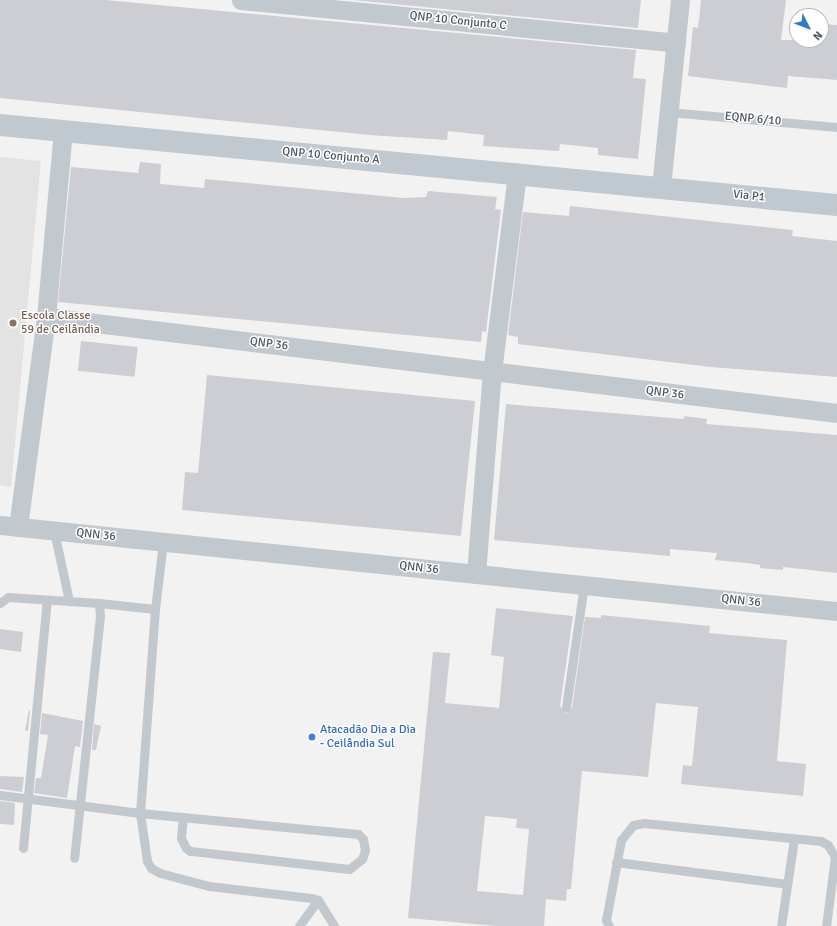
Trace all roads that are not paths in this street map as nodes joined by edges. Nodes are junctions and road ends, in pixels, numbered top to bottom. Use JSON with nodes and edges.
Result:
{"nodes":[{"id":1,"x":241,"y":0,"type":"edge"},
{"id":2,"x":680,"y":0,"type":"edge"},
{"id":3,"x":676,"y":43,"type":"junction"},
{"id":4,"x":669,"y":112,"type":"junction"},
{"id":5,"x":0,"y":125,"type":"edge"},
{"id":6,"x":837,"y":127,"type":"edge"},
{"id":7,"x":63,"y":131,"type":"junction"},
{"id":8,"x":517,"y":173,"type":"junction"},
{"id":9,"x":661,"y":187,"type":"junction"},
{"id":10,"x":837,"y":205,"type":"edge"},
{"id":11,"x":46,"y":317,"type":"junction"},
{"id":12,"x":492,"y":372,"type":"junction"},
{"id":13,"x":837,"y":413,"type":"edge"},
{"id":14,"x":9,"y":526,"type":"edge"},
{"id":15,"x":54,"y":531,"type":"junction"},
{"id":16,"x":163,"y":542,"type":"junction"},
{"id":17,"x":476,"y":574,"type":"junction"},
{"id":18,"x":584,"y":585,"type":"junction"},
{"id":19,"x":47,"y":600,"type":"junction"},
{"id":20,"x":69,"y":601,"type":"junction"},
{"id":21,"x":99,"y":603,"type":"junction"},
{"id":22,"x":0,"y":604,"type":"edge"},
{"id":23,"x":155,"y":609,"type":"junction"},
{"id":24,"x":837,"y":611,"type":"edge"},
{"id":25,"x":566,"y":707,"type":"dead end"},
{"id":26,"x":0,"y":795,"type":"edge"},
{"id":27,"x":28,"y":799,"type":"junction"},
{"id":28,"x":80,"y":805,"type":"junction"},
{"id":29,"x":140,"y":813,"type":"junction"},
{"id":30,"x":183,"y":817,"type":"junction"},
{"id":31,"x":794,"y":839,"type":"junction"},
{"id":32,"x":23,"y":848,"type":"dead end"},
{"id":33,"x":74,"y":858,"type":"dead end"},
{"id":34,"x":616,"y":862,"type":"junction"},
{"id":35,"x":787,"y":884,"type":"junction"},
{"id":36,"x":318,"y":900,"type":"junction"},
{"id":37,"x":299,"y":926,"type":"edge"},
{"id":38,"x":334,"y":926,"type":"edge"},
{"id":39,"x":609,"y":926,"type":"edge"},
{"id":40,"x":781,"y":926,"type":"edge"},
{"id":41,"x":826,"y":926,"type":"edge"}],
"edges":[{"from":1,"to":3,"type":"street","name":"QNP 10 Conjunto C"},
{"from":2,"to":3,"type":"street"},
{"from":3,"to":4,"type":"street"},
{"from":4,"to":6,"type":"lane","name":"EQNP 6/10"},
{"from":4,"to":9,"type":"street"},
{"from":5,"to":7,"type":"street","name":"QNP 10 Conjunto A"},
{"from":7,"to":8,"type":"street","name":"QNP 10 Conjunto A"},
{"from":7,"to":11,"type":"street"},
{"from":8,"to":9,"type":"street","name":"QNP 10 Conjunto A"},
{"from":8,"to":12,"type":"street"},
{"from":9,"to":10,"type":"street","name":"Via P1"},
{"from":11,"to":12,"type":"street","name":"QNP 36"},
{"from":11,"to":14,"type":"street"},
{"from":12,"to":13,"type":"street","name":"QNP 36"},
{"from":12,"to":17,"type":"street"},
{"from":14,"to":15,"type":"street","name":"QNN 36"},
{"from":15,"to":16,"type":"street","name":"QNN 36"},
{"from":15,"to":20,"type":"lane"},
{"from":16,"to":17,"type":"street","name":"QNN 36"},
{"from":16,"to":23,"type":"lane"},
{"from":17,"to":18,"type":"street","name":"QNN 36"},
{"from":18,"to":24,"type":"street","name":"QNN 36"},
{"from":18,"to":25,"type":"lane"},
{"from":19,"to":20,"type":"lane"},
{"from":19,"to":22,"type":"lane"},
{"from":19,"to":27,"type":"lane"},
{"from":20,"to":21,"type":"lane"},
{"from":21,"to":23,"type":"lane"},
{"from":21,"to":28,"type":"lane"},
{"from":23,"to":29,"type":"lane"},
{"from":26,"to":27,"type":"lane"},
{"from":27,"to":28,"type":"lane"},
{"from":27,"to":32,"type":"lane"},
{"from":28,"to":29,"type":"lane"},
{"from":28,"to":33,"type":"lane"},
{"from":29,"to":30,"type":"lane"},
{"from":29,"to":36,"type":"lane"},
{"from":30,"to":30,"type":"lane"},
{"from":31,"to":34,"type":"lane"},
{"from":31,"to":35,"type":"lane"},
{"from":31,"to":41,"type":"lane"},
{"from":34,"to":35,"type":"lane"},
{"from":34,"to":39,"type":"lane"},
{"from":35,"to":40,"type":"lane"},
{"from":36,"to":37,"type":"lane"},
{"from":36,"to":38,"type":"lane"}]}
